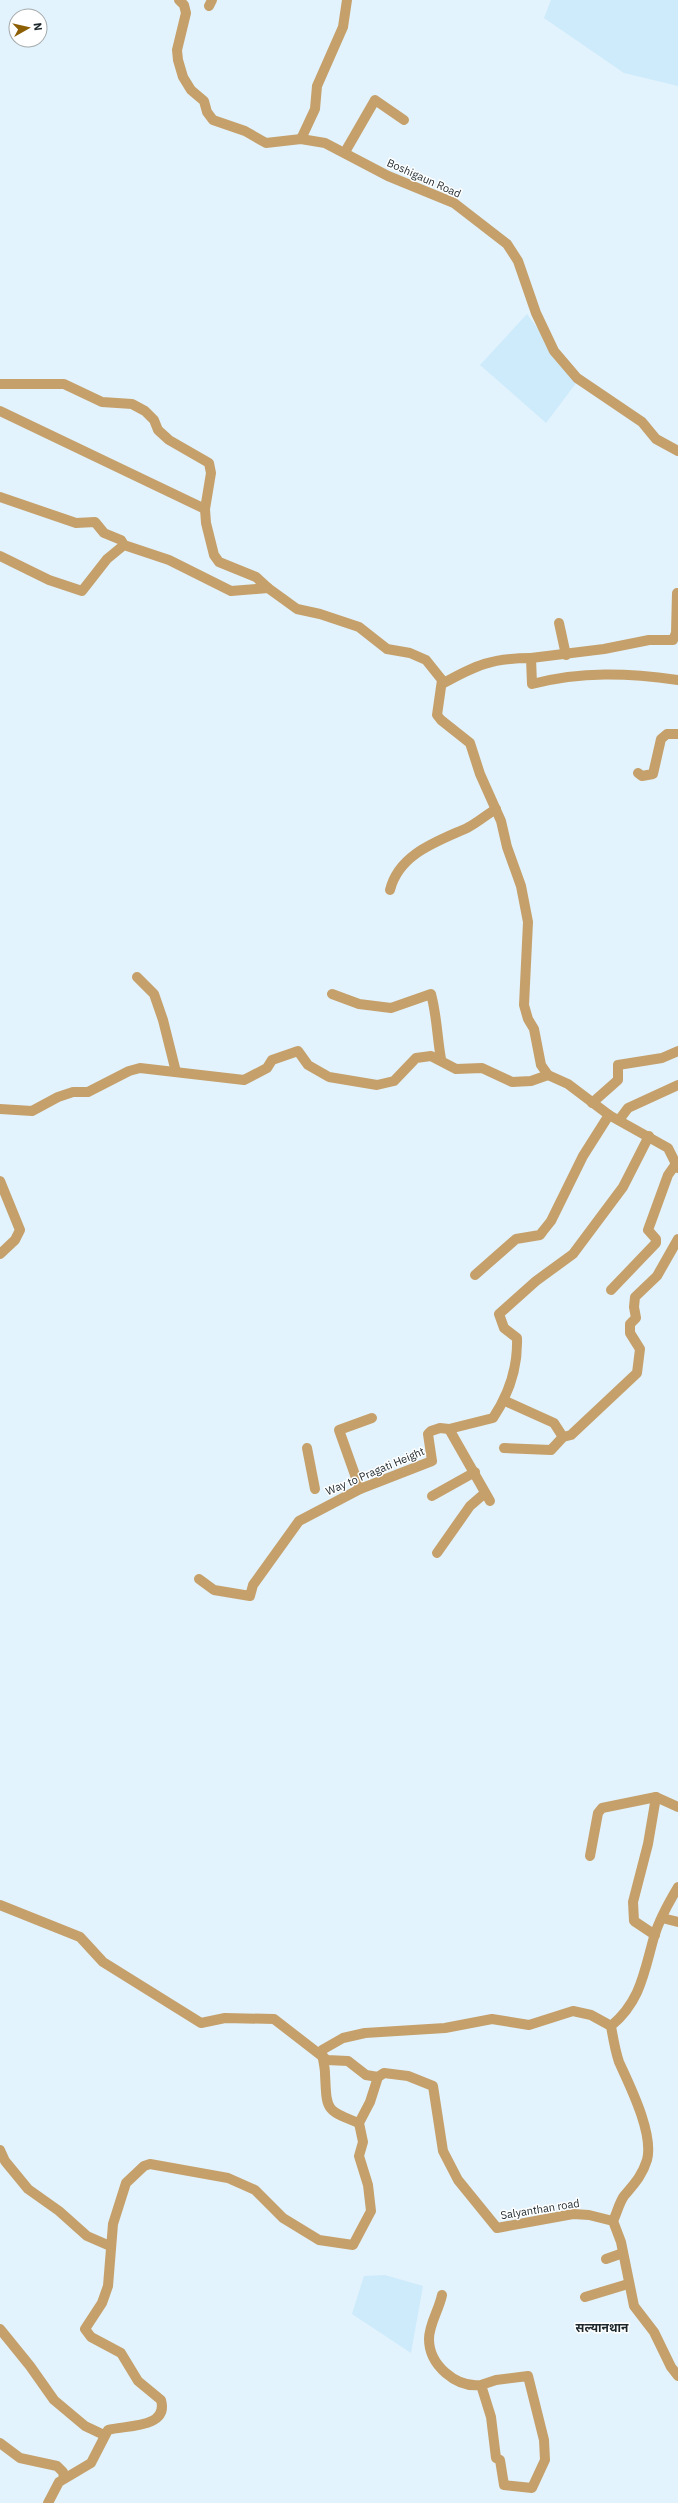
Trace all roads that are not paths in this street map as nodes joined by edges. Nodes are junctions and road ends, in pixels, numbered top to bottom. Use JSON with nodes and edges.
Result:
{"nodes":[{"id":1,"x":179,"y":0,"type":"edge"},
{"id":2,"x":347,"y":0,"type":"edge"},
{"id":3,"x":404,"y":120,"type":"dead end"},
{"id":4,"x":301,"y":139,"type":"junction"},
{"id":5,"x":345,"y":152,"type":"junction"},
{"id":6,"x":0,"y":384,"type":"edge"},
{"id":7,"x":0,"y":411,"type":"edge"},
{"id":8,"x":678,"y":451,"type":"edge"},
{"id":9,"x":0,"y":497,"type":"edge"},
{"id":10,"x":205,"y":509,"type":"junction"},
{"id":11,"x":124,"y":545,"type":"junction"},
{"id":12,"x":0,"y":556,"type":"edge"},
{"id":13,"x":268,"y":588,"type":"junction"},
{"id":14,"x":677,"y":592,"type":"edge"},
{"id":15,"x":559,"y":623,"type":"dead end"},
{"id":16,"x":566,"y":655,"type":"junction"},
{"id":17,"x":531,"y":658,"type":"junction"},
{"id":18,"x":442,"y":680,"type":"junction"},
{"id":19,"x":678,"y":680,"type":"edge"},
{"id":20,"x":678,"y":734,"type":"edge"},
{"id":21,"x":638,"y":774,"type":"dead end"},
{"id":22,"x":496,"y":809,"type":"junction"},
{"id":23,"x":390,"y":890,"type":"dead end"},
{"id":24,"x":138,"y":977,"type":"dead end"},
{"id":25,"x":332,"y":994,"type":"dead end"},
{"id":26,"x":678,"y":1051,"type":"edge"},
{"id":27,"x":441,"y":1059,"type":"junction"},
{"id":28,"x":176,"y":1072,"type":"junction"},
{"id":29,"x":548,"y":1075,"type":"junction"},
{"id":30,"x":678,"y":1085,"type":"edge"},
{"id":31,"x":592,"y":1103,"type":"junction"},
{"id":32,"x":0,"y":1109,"type":"edge"},
{"id":33,"x":609,"y":1115,"type":"junction"},
{"id":34,"x":619,"y":1120,"type":"junction"},
{"id":35,"x":649,"y":1136,"type":"junction"},
{"id":36,"x":677,"y":1167,"type":"edge"},
{"id":37,"x":0,"y":1181,"type":"edge"},
{"id":38,"x":678,"y":1239,"type":"edge"},
{"id":39,"x":0,"y":1254,"type":"edge"},
{"id":40,"x":475,"y":1275,"type":"dead end"},
{"id":41,"x":611,"y":1290,"type":"dead end"},
{"id":42,"x":505,"y":1401,"type":"junction"},
{"id":43,"x":372,"y":1418,"type":"dead end"},
{"id":44,"x":449,"y":1429,"type":"junction"},
{"id":45,"x":562,"y":1437,"type":"junction"},
{"id":46,"x":306,"y":1448,"type":"dead end"},
{"id":47,"x":504,"y":1448,"type":"dead end"},
{"id":48,"x":475,"y":1472,"type":"junction"},
{"id":49,"x":315,"y":1489,"type":"dead end"},
{"id":50,"x":360,"y":1489,"type":"junction"},
{"id":51,"x":432,"y":1496,"type":"dead end"},
{"id":52,"x":437,"y":1553,"type":"dead end"},
{"id":53,"x":199,"y":1579,"type":"dead end"},
{"id":54,"x":656,"y":1797,"type":"junction"},
{"id":55,"x":678,"y":1807,"type":"edge"},
{"id":56,"x":590,"y":1856,"type":"dead end"},
{"id":57,"x":678,"y":1887,"type":"edge"},
{"id":58,"x":0,"y":1904,"type":"edge"},
{"id":59,"x":662,"y":1918,"type":"junction"},
{"id":60,"x":678,"y":1922,"type":"edge"},
{"id":61,"x":655,"y":1935,"type":"junction"},
{"id":62,"x":611,"y":2026,"type":"junction"},
{"id":63,"x":322,"y":2056,"type":"junction"},
{"id":64,"x":378,"y":2077,"type":"junction"},
{"id":65,"x":359,"y":2123,"type":"junction"},
{"id":66,"x":0,"y":2150,"type":"edge"},
{"id":67,"x":613,"y":2221,"type":"junction"},
{"id":68,"x":110,"y":2246,"type":"junction"},
{"id":69,"x":622,"y":2253,"type":"junction"},
{"id":70,"x":606,"y":2259,"type":"dead end"},
{"id":71,"x":628,"y":2284,"type":"junction"},
{"id":72,"x":442,"y":2295,"type":"dead end"},
{"id":73,"x":585,"y":2297,"type":"dead end"},
{"id":74,"x":0,"y":2330,"type":"edge"},
{"id":75,"x":678,"y":2376,"type":"edge"},
{"id":76,"x":481,"y":2385,"type":"junction"},
{"id":77,"x":104,"y":2435,"type":"junction"},
{"id":78,"x":0,"y":2443,"type":"edge"},
{"id":79,"x":64,"y":2478,"type":"junction"},
{"id":80,"x":48,"y":2503,"type":"edge"}],
"edges":[{"from":1,"to":4,"type":"street","name":"Boshigaun Road"},
{"from":2,"to":4,"type":"street"},
{"from":3,"to":5,"type":"street"},
{"from":4,"to":5,"type":"street","name":"Boshigaun Road"},
{"from":5,"to":8,"type":"street","name":"Boshigaun Road"},
{"from":6,"to":10,"type":"street"},
{"from":7,"to":10,"type":"street"},
{"from":9,"to":11,"type":"street"},
{"from":10,"to":13,"type":"street"},
{"from":11,"to":12,"type":"street"},
{"from":11,"to":13,"type":"street"},
{"from":13,"to":18,"type":"street"},
{"from":14,"to":16,"type":"street"},
{"from":15,"to":16,"type":"street"},
{"from":16,"to":17,"type":"street"},
{"from":17,"to":18,"type":"street"},
{"from":17,"to":19,"type":"street"},
{"from":18,"to":22,"type":"street"},
{"from":20,"to":21,"type":"street"},
{"from":22,"to":23,"type":"street"},
{"from":22,"to":29,"type":"street"},
{"from":24,"to":28,"type":"street"},
{"from":25,"to":27,"type":"street"},
{"from":26,"to":31,"type":"street"},
{"from":27,"to":28,"type":"street"},
{"from":27,"to":29,"type":"street"},
{"from":28,"to":32,"type":"street"},
{"from":29,"to":31,"type":"street"},
{"from":30,"to":34,"type":"street"},
{"from":31,"to":33,"type":"street"},
{"from":33,"to":34,"type":"street"},
{"from":33,"to":40,"type":"street"},
{"from":34,"to":35,"type":"street"},
{"from":35,"to":36,"type":"street"},
{"from":35,"to":42,"type":"street","name":"Way to Pragati Height"},
{"from":36,"to":41,"type":"street"},
{"from":37,"to":39,"type":"street"},
{"from":38,"to":45,"type":"street"},
{"from":42,"to":44,"type":"street","name":"Way to Pragati Height"},
{"from":42,"to":45,"type":"street"},
{"from":43,"to":50,"type":"street"},
{"from":44,"to":48,"type":"street"},
{"from":44,"to":50,"type":"street","name":"Way to Pragati Height"},
{"from":45,"to":47,"type":"street"},
{"from":46,"to":49,"type":"street"},
{"from":48,"to":51,"type":"street"},
{"from":48,"to":52,"type":"street"},
{"from":50,"to":53,"type":"street","name":"Way to Pragati Height"},
{"from":54,"to":55,"type":"street"},
{"from":54,"to":56,"type":"street"},
{"from":54,"to":61,"type":"street"},
{"from":57,"to":59,"type":"street"},
{"from":58,"to":63,"type":"street"},
{"from":59,"to":60,"type":"street"},
{"from":59,"to":61,"type":"street"},
{"from":61,"to":62,"type":"street"},
{"from":62,"to":63,"type":"street"},
{"from":62,"to":67,"type":"street"},
{"from":63,"to":64,"type":"street"},
{"from":63,"to":65,"type":"street"},
{"from":64,"to":65,"type":"street"},
{"from":64,"to":67,"type":"street","name":"Salyanthan road"},
{"from":65,"to":68,"type":"street"},
{"from":66,"to":68,"type":"street"},
{"from":67,"to":69,"type":"street"},
{"from":68,"to":77,"type":"street"},
{"from":69,"to":70,"type":"street"},
{"from":69,"to":71,"type":"street"},
{"from":71,"to":73,"type":"street"},
{"from":71,"to":75,"type":"street"},
{"from":72,"to":76,"type":"street"},
{"from":74,"to":77,"type":"street"},
{"from":76,"to":76,"type":"street"},
{"from":77,"to":79,"type":"street"},
{"from":78,"to":79,"type":"street"},
{"from":79,"to":80,"type":"street"}]}
